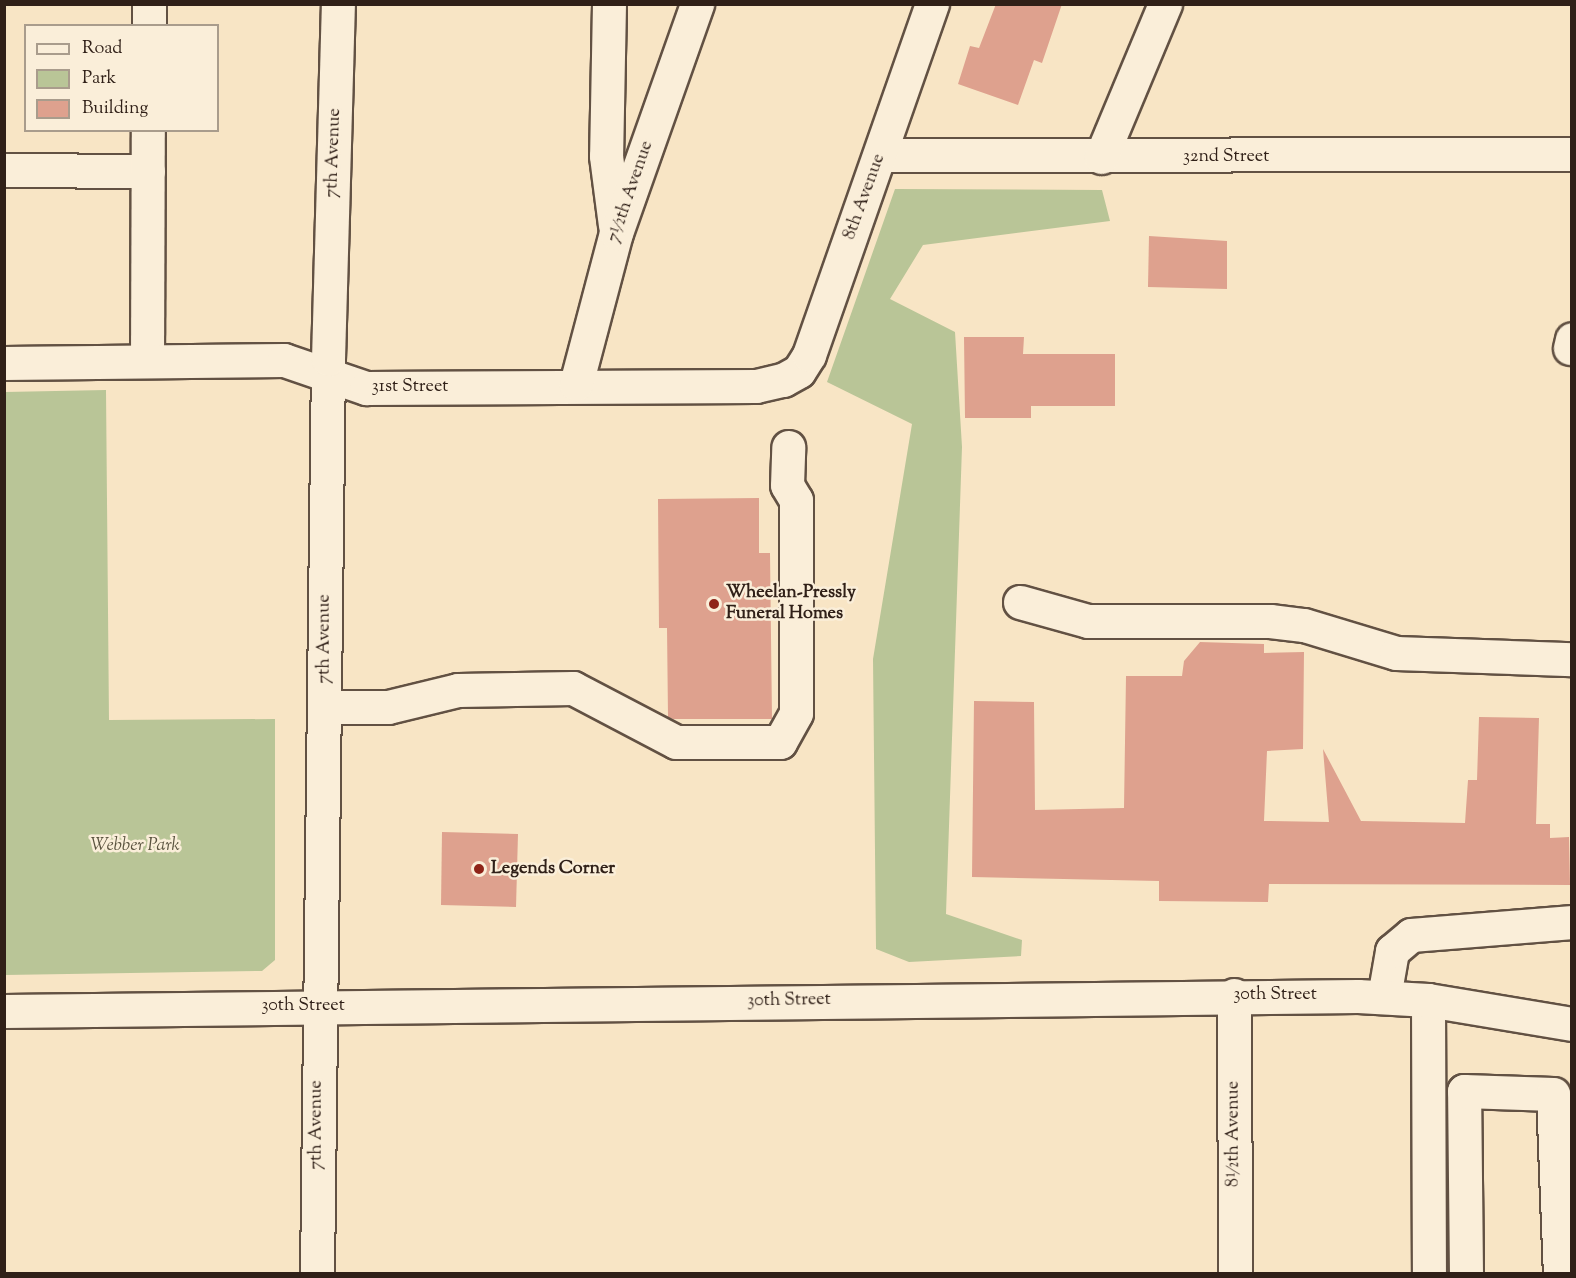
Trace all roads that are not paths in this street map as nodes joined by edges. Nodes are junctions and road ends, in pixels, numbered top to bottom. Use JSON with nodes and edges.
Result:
{"nodes":[{"id":1,"x":149,"y":4,"type":"edge"},
{"id":2,"x":338,"y":4,"type":"edge"},
{"id":3,"x":609,"y":4,"type":"edge"},
{"id":4,"x":697,"y":4,"type":"edge"},
{"id":5,"x":932,"y":4,"type":"edge"},
{"id":6,"x":1165,"y":4,"type":"edge"},
{"id":7,"x":149,"y":24,"type":"edge"},
{"id":8,"x":148,"y":132,"type":"edge"},
{"id":9,"x":1572,"y":154,"type":"edge"},
{"id":10,"x":880,"y":155,"type":"junction"},
{"id":11,"x":1101,"y":158,"type":"junction"},
{"id":12,"x":4,"y":170,"type":"edge"},
{"id":13,"x":148,"y":171,"type":"junction"},
{"id":14,"x":616,"y":233,"type":"junction"},
{"id":15,"x":147,"y":361,"type":"junction"},
{"id":16,"x":4,"y":363,"type":"edge"},
{"id":17,"x":327,"y":375,"type":"junction"},
{"id":18,"x":783,"y":381,"type":"joint"},
{"id":19,"x":576,"y":384,"type":"junction"},
{"id":20,"x":788,"y":447,"type":"dead end"},
{"id":21,"x":1020,"y":602,"type":"dead end"},
{"id":22,"x":1572,"y":659,"type":"edge"},
{"id":23,"x":325,"y":707,"type":"junction"},
{"id":24,"x":1572,"y":922,"type":"edge"},
{"id":25,"x":1234,"y":995,"type":"junction"},
{"id":26,"x":1384,"y":998,"type":"junction"},
{"id":27,"x":1428,"y":1000,"type":"junction"},
{"id":28,"x":321,"y":1006,"type":"junction"},
{"id":29,"x":4,"y":1011,"type":"edge"},
{"id":30,"x":1572,"y":1024,"type":"edge"},
{"id":31,"x":1564,"y":1258,"type":"edge"},
{"id":32,"x":317,"y":1274,"type":"edge"},
{"id":33,"x":1235,"y":1274,"type":"edge"},
{"id":34,"x":1429,"y":1274,"type":"edge"},
{"id":35,"x":1466,"y":1274,"type":"edge"}],
"edges":[{"from":1,"to":7,"type":"street"},
{"from":2,"to":17,"type":"street","name":"7th Avenue"},
{"from":3,"to":14,"type":"street"},
{"from":4,"to":14,"type":"street","name":"7½th Avenue"},
{"from":5,"to":10,"type":"street","name":"8th Avenue"},
{"from":6,"to":11,"type":"street"},
{"from":8,"to":13,"type":"street"},
{"from":9,"to":11,"type":"street","name":"32nd Street"},
{"from":10,"to":11,"type":"street","name":"32nd Street"},
{"from":10,"to":18,"type":"street","name":"8th Avenue"},
{"from":12,"to":13,"type":"street"},
{"from":13,"to":15,"type":"street"},
{"from":14,"to":19,"type":"street","name":"7½th Avenue"},
{"from":15,"to":16,"type":"street","name":"31st Street"},
{"from":15,"to":17,"type":"street","name":"31st Street"},
{"from":17,"to":19,"type":"street","name":"31st Street"},
{"from":17,"to":23,"type":"street","name":"7th Avenue"},
{"from":18,"to":19,"type":"street","name":"31st Street"},
{"from":20,"to":23,"type":"street"},
{"from":21,"to":22,"type":"street"},
{"from":23,"to":28,"type":"street","name":"7th Avenue"},
{"from":24,"to":26,"type":"street"},
{"from":25,"to":26,"type":"street","name":"30th Street"},
{"from":25,"to":28,"type":"street","name":"30th Street"},
{"from":25,"to":33,"type":"street","name":"8½th Avenue"},
{"from":26,"to":27,"type":"street","name":"30th Street"},
{"from":27,"to":30,"type":"street","name":"30th Street"},
{"from":27,"to":34,"type":"street"},
{"from":28,"to":29,"type":"street","name":"30th Street"},
{"from":28,"to":32,"type":"street","name":"7th Avenue"},
{"from":31,"to":35,"type":"street"}]}
